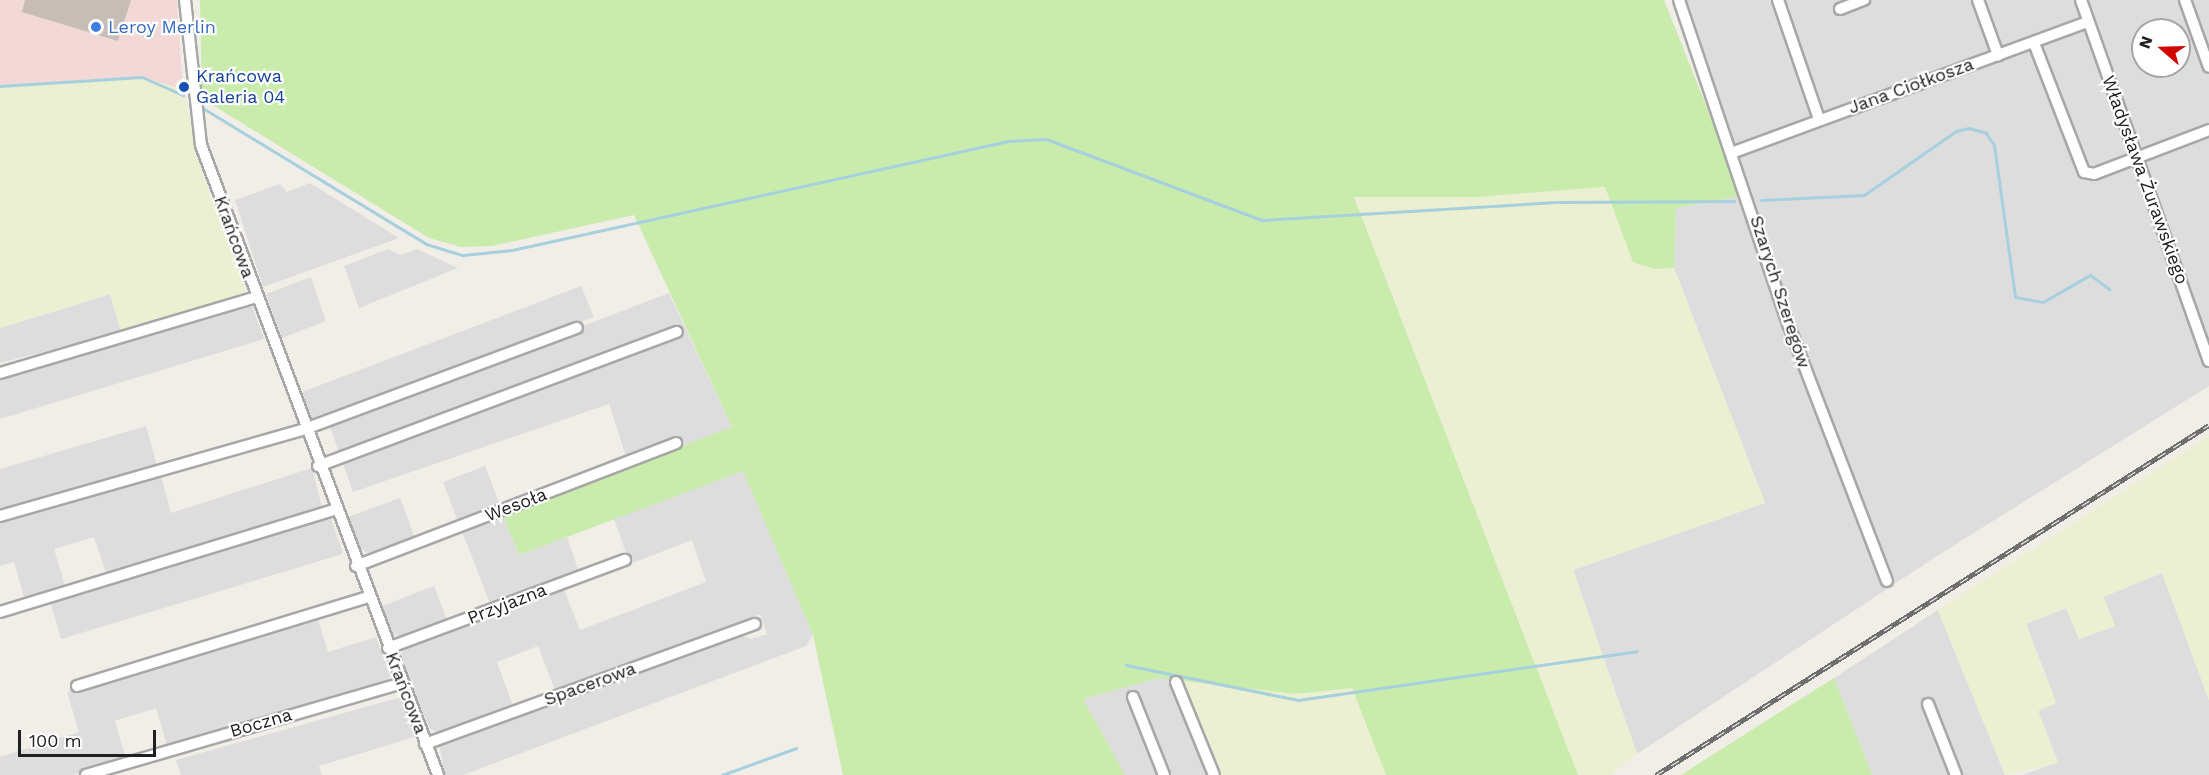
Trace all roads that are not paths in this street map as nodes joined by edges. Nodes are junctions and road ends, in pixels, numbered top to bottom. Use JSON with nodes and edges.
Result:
{"nodes":[{"id":1,"x":185,"y":0,"type":"edge"},
{"id":2,"x":1679,"y":0,"type":"edge"},
{"id":3,"x":1778,"y":0,"type":"edge"},
{"id":4,"x":1864,"y":0,"type":"edge"},
{"id":5,"x":1978,"y":0,"type":"edge"},
{"id":6,"x":2081,"y":0,"type":"edge"},
{"id":7,"x":2185,"y":0,"type":"edge"},
{"id":8,"x":1839,"y":9,"type":"dead end"},
{"id":9,"x":2088,"y":22,"type":"junction"},
{"id":10,"x":2034,"y":43,"type":"junction"},
{"id":11,"x":1998,"y":55,"type":"junction"},
{"id":12,"x":2209,"y":67,"type":"edge"},
{"id":13,"x":1820,"y":118,"type":"junction"},
{"id":14,"x":2209,"y":130,"type":"edge"},
{"id":15,"x":1734,"y":152,"type":"junction"},
{"id":16,"x":2136,"y":158,"type":"junction"},
{"id":17,"x":256,"y":297,"type":"junction"},
{"id":18,"x":577,"y":328,"type":"dead end"},
{"id":19,"x":677,"y":332,"type":"dead end"},
{"id":20,"x":2209,"y":361,"type":"edge"},
{"id":21,"x":0,"y":373,"type":"edge"},
{"id":22,"x":305,"y":429,"type":"junction"},
{"id":23,"x":676,"y":443,"type":"dead end"},
{"id":24,"x":318,"y":466,"type":"junction"},
{"id":25,"x":334,"y":510,"type":"junction"},
{"id":26,"x":0,"y":516,"type":"edge"},
{"id":27,"x":626,"y":560,"type":"dead end"},
{"id":28,"x":356,"y":566,"type":"junction"},
{"id":29,"x":1887,"y":581,"type":"dead end"},
{"id":30,"x":368,"y":597,"type":"junction"},
{"id":31,"x":0,"y":612,"type":"edge"},
{"id":32,"x":755,"y":624,"type":"dead end"},
{"id":33,"x":388,"y":648,"type":"junction"},
{"id":34,"x":1176,"y":682,"type":"dead end"},
{"id":35,"x":402,"y":683,"type":"junction"},
{"id":36,"x":77,"y":686,"type":"dead end"},
{"id":37,"x":1133,"y":697,"type":"dead end"},
{"id":38,"x":1928,"y":704,"type":"dead end"},
{"id":39,"x":425,"y":744,"type":"junction"},
{"id":40,"x":86,"y":775,"type":"edge"},
{"id":41,"x":438,"y":775,"type":"edge"},
{"id":42,"x":1164,"y":775,"type":"edge"},
{"id":43,"x":1214,"y":775,"type":"edge"},
{"id":44,"x":1956,"y":775,"type":"edge"}],
"edges":[{"from":1,"to":17,"type":"street","name":"Krańcowa"},
{"from":2,"to":15,"type":"street","name":"Szarych Szeregów"},
{"from":3,"to":13,"type":"street"},
{"from":4,"to":8,"type":"street"},
{"from":5,"to":11,"type":"street"},
{"from":6,"to":9,"type":"street","name":"Władysława Żurawskiego"},
{"from":7,"to":12,"type":"street"},
{"from":9,"to":10,"type":"street","name":"Jana Ciołkosza"},
{"from":9,"to":16,"type":"street","name":"Władysława Żurawskiego"},
{"from":10,"to":11,"type":"street","name":"Jana Ciołkosza"},
{"from":10,"to":16,"type":"street"},
{"from":11,"to":13,"type":"street","name":"Jana Ciołkosza"},
{"from":13,"to":15,"type":"street","name":"Jana Ciołkosza"},
{"from":14,"to":16,"type":"street"},
{"from":15,"to":29,"type":"street","name":"Szarych Szeregów"},
{"from":16,"to":20,"type":"street","name":"Władysława Żurawskiego"},
{"from":17,"to":21,"type":"street"},
{"from":17,"to":22,"type":"street","name":"Krańcowa"},
{"from":18,"to":22,"type":"street"},
{"from":19,"to":24,"type":"street"},
{"from":22,"to":24,"type":"street","name":"Krańcowa"},
{"from":22,"to":26,"type":"street"},
{"from":23,"to":28,"type":"street","name":"Wesoła"},
{"from":24,"to":25,"type":"street","name":"Krańcowa"},
{"from":25,"to":28,"type":"street","name":"Krańcowa"},
{"from":25,"to":31,"type":"street"},
{"from":27,"to":33,"type":"street","name":"Przyjazna"},
{"from":28,"to":30,"type":"street","name":"Krańcowa"},
{"from":30,"to":33,"type":"street","name":"Krańcowa"},
{"from":30,"to":36,"type":"street"},
{"from":32,"to":39,"type":"street","name":"Spacerowa"},
{"from":33,"to":35,"type":"street","name":"Krańcowa"},
{"from":34,"to":43,"type":"street"},
{"from":35,"to":39,"type":"street","name":"Krańcowa"},
{"from":35,"to":40,"type":"street","name":"Boczna"},
{"from":37,"to":42,"type":"street"},
{"from":38,"to":44,"type":"street"},
{"from":39,"to":41,"type":"street","name":"Krańcowa"}]}
